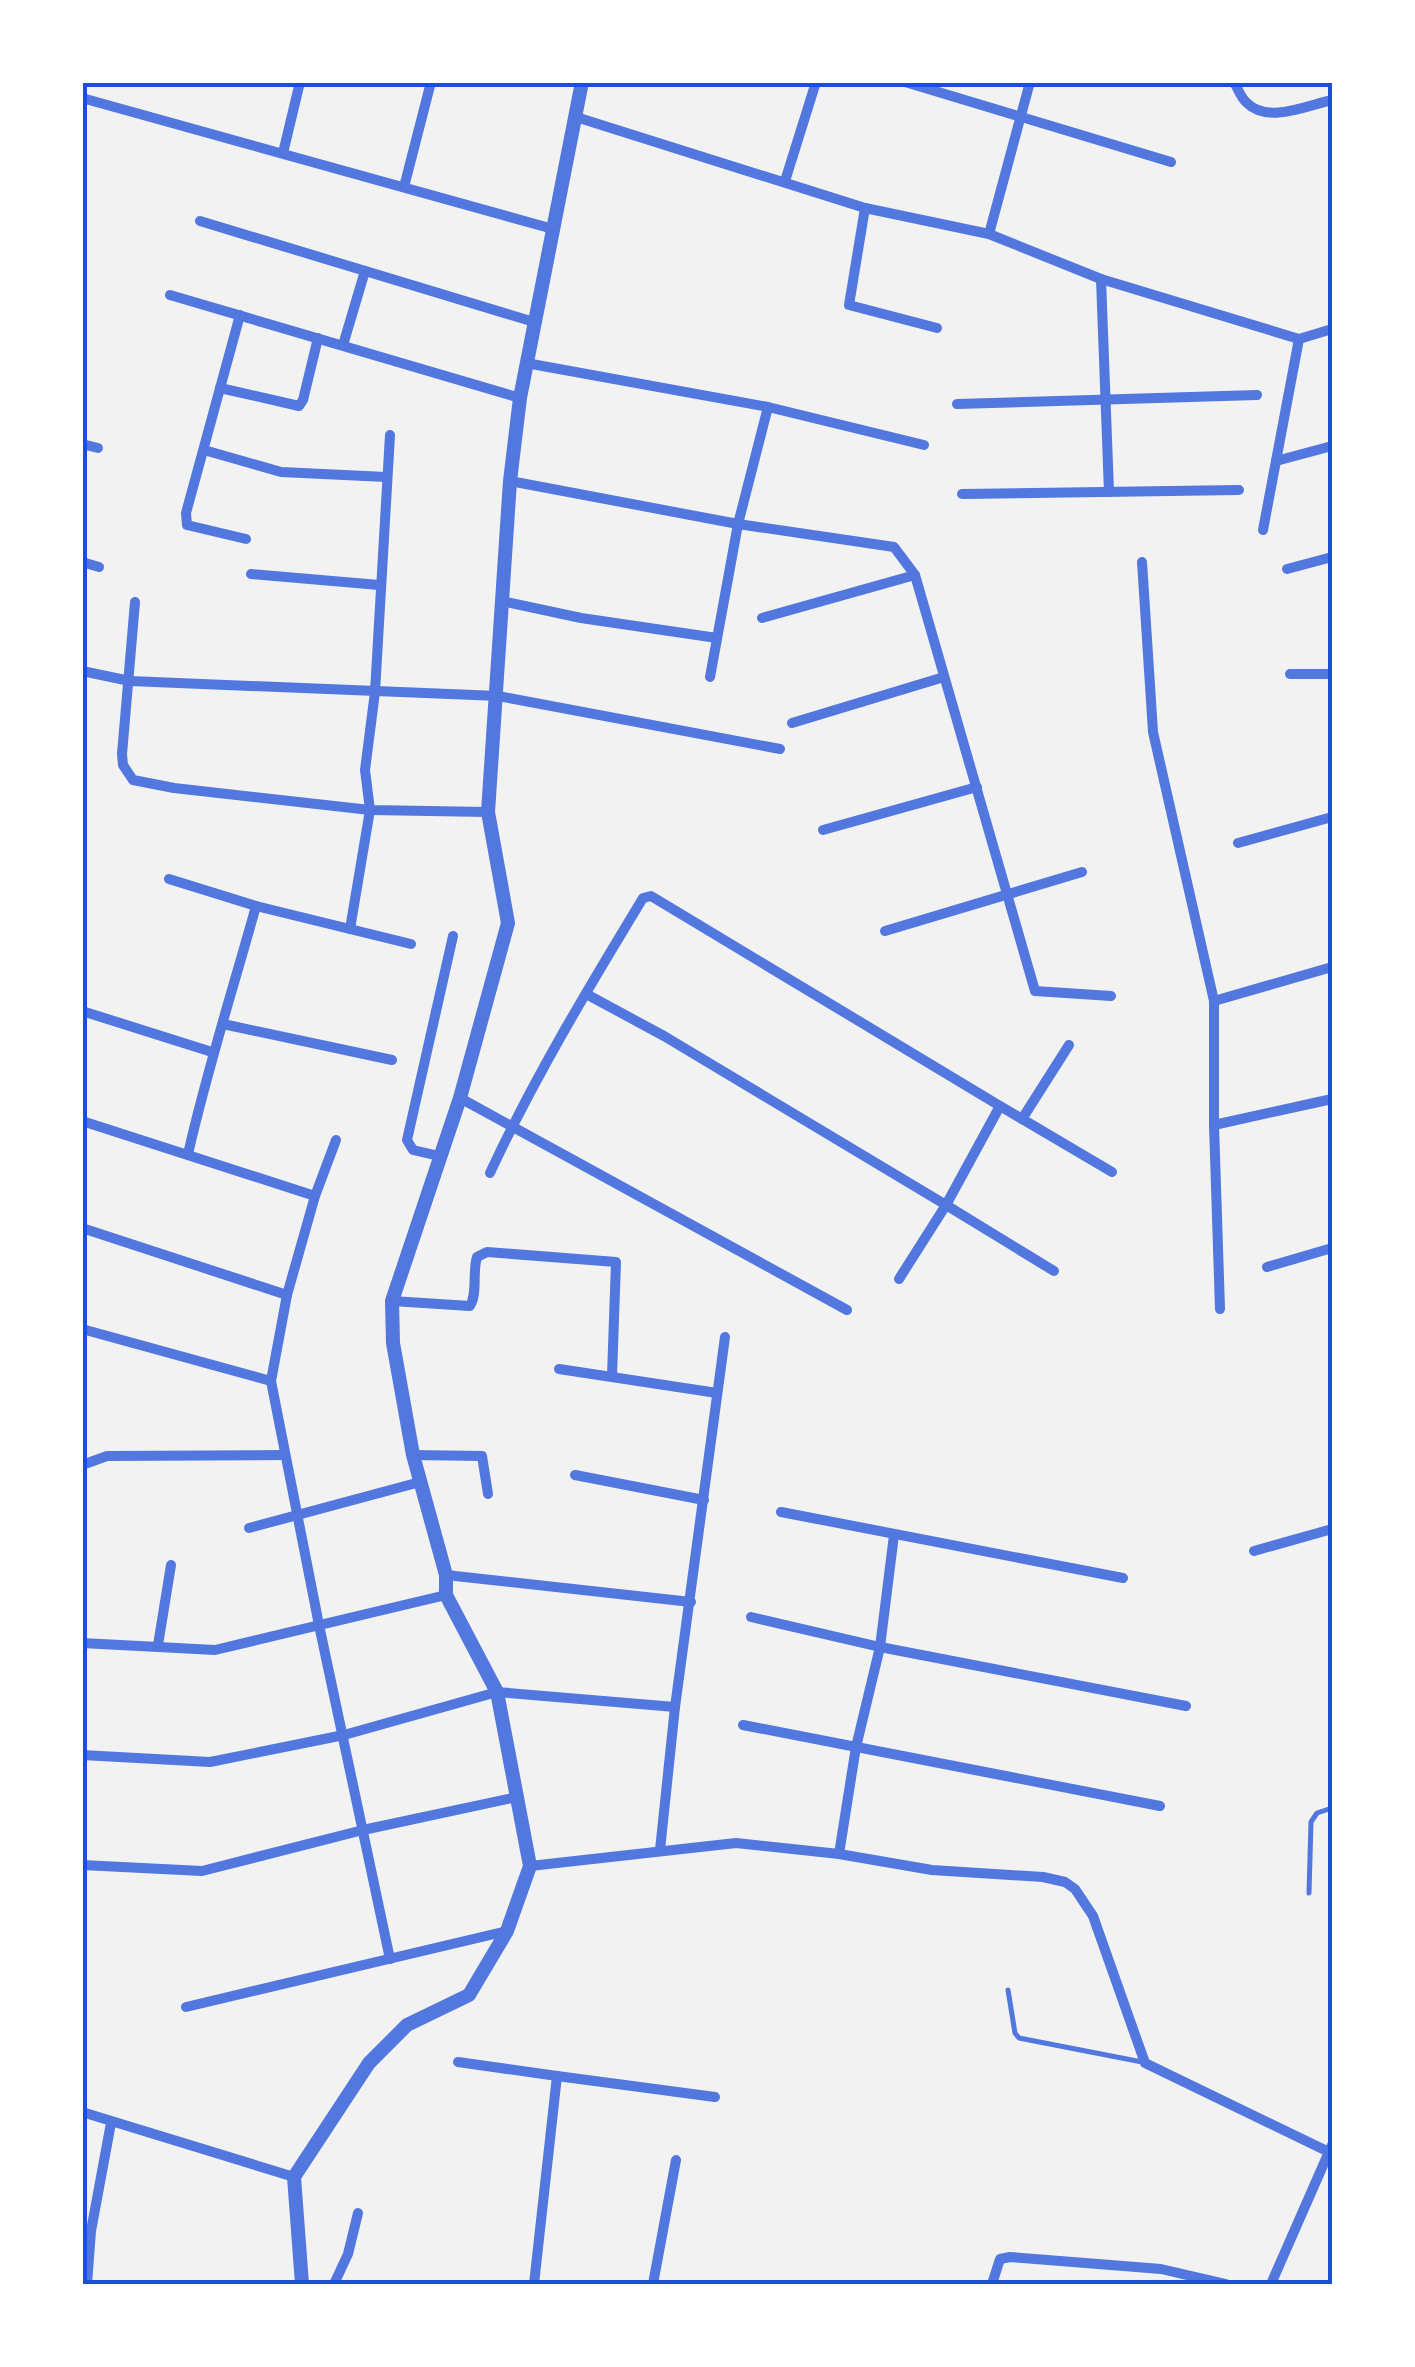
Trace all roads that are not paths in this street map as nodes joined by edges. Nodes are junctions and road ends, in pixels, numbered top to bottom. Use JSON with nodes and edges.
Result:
{"nodes":[{"id":1,"x":300,"y":82,"type":"edge"},
{"id":2,"x":431,"y":82,"type":"edge"},
{"id":3,"x":582,"y":82,"type":"edge"},
{"id":4,"x":816,"y":82,"type":"edge"},
{"id":5,"x":904,"y":82,"type":"edge"},
{"id":6,"x":1030,"y":82,"type":"edge"},
{"id":7,"x":1234,"y":82,"type":"edge"},
{"id":8,"x":82,"y":98,"type":"edge"},
{"id":9,"x":1332,"y":100,"type":"edge"},
{"id":10,"x":576,"y":117,"type":"junction"},
{"id":11,"x":1019,"y":117,"type":"junction"},
{"id":12,"x":283,"y":154,"type":"junction"},
{"id":13,"x":1171,"y":162,"type":"dead end"},
{"id":14,"x":785,"y":181,"type":"junction"},
{"id":15,"x":404,"y":187,"type":"junction"},
{"id":16,"x":865,"y":208,"type":"junction"},
{"id":17,"x":200,"y":221,"type":"dead end"},
{"id":18,"x":554,"y":229,"type":"junction"},
{"id":19,"x":989,"y":234,"type":"junction"},
{"id":20,"x":365,"y":271,"type":"junction"},
{"id":21,"x":1102,"y":279,"type":"junction"},
{"id":22,"x":170,"y":295,"type":"dead end"},
{"id":23,"x":240,"y":315,"type":"junction"},
{"id":24,"x":534,"y":322,"type":"junction"},
{"id":25,"x":937,"y":328,"type":"dead end"},
{"id":26,"x":1332,"y":330,"type":"edge"},
{"id":27,"x":318,"y":338,"type":"junction"},
{"id":28,"x":1299,"y":339,"type":"junction"},
{"id":29,"x":343,"y":345,"type":"junction"},
{"id":30,"x":526,"y":363,"type":"junction"},
{"id":31,"x":220,"y":388,"type":"junction"},
{"id":32,"x":1256,"y":395,"type":"dead end"},
{"id":33,"x":520,"y":398,"type":"junction"},
{"id":34,"x":1106,"y":400,"type":"junction"},
{"id":35,"x":957,"y":404,"type":"dead end"},
{"id":36,"x":768,"y":407,"type":"junction"},
{"id":37,"x":390,"y":435,"type":"dead end"},
{"id":38,"x":82,"y":444,"type":"edge"},
{"id":39,"x":924,"y":445,"type":"dead end"},
{"id":40,"x":1332,"y":446,"type":"edge"},
{"id":41,"x":98,"y":448,"type":"dead end"},
{"id":42,"x":204,"y":450,"type":"junction"},
{"id":43,"x":1276,"y":461,"type":"junction"},
{"id":44,"x":386,"y":478,"type":"junction"},
{"id":45,"x":510,"y":481,"type":"junction"},
{"id":46,"x":1238,"y":490,"type":"dead end"},
{"id":47,"x":1108,"y":492,"type":"junction"},
{"id":48,"x":962,"y":494,"type":"dead end"},
{"id":49,"x":738,"y":524,"type":"junction"},
{"id":50,"x":1263,"y":530,"type":"dead end"},
{"id":51,"x":246,"y":539,"type":"dead end"},
{"id":52,"x":1332,"y":557,"type":"edge"},
{"id":53,"x":82,"y":562,"type":"edge"},
{"id":54,"x":1142,"y":562,"type":"dead end"},
{"id":55,"x":98,"y":566,"type":"dead end"},
{"id":56,"x":1287,"y":569,"type":"dead end"},
{"id":57,"x":251,"y":574,"type":"dead end"},
{"id":58,"x":915,"y":575,"type":"junction"},
{"id":59,"x":379,"y":585,"type":"junction"},
{"id":60,"x":502,"y":601,"type":"junction"},
{"id":61,"x":134,"y":602,"type":"dead end"},
{"id":62,"x":762,"y":618,"type":"dead end"},
{"id":63,"x":717,"y":638,"type":"junction"},
{"id":64,"x":82,"y":671,"type":"edge"},
{"id":65,"x":1290,"y":674,"type":"dead end"},
{"id":66,"x":1332,"y":674,"type":"edge"},
{"id":67,"x":710,"y":677,"type":"dead end"},
{"id":68,"x":944,"y":677,"type":"junction"},
{"id":69,"x":130,"y":681,"type":"junction"},
{"id":70,"x":375,"y":692,"type":"junction"},
{"id":71,"x":498,"y":696,"type":"junction"},
{"id":72,"x":792,"y":723,"type":"dead end"},
{"id":73,"x":780,"y":749,"type":"dead end"},
{"id":74,"x":976,"y":787,"type":"junction"},
{"id":75,"x":370,"y":810,"type":"junction"},
{"id":76,"x":488,"y":812,"type":"junction"},
{"id":77,"x":1332,"y":817,"type":"edge"},
{"id":78,"x":823,"y":830,"type":"dead end"},
{"id":79,"x":1238,"y":843,"type":"dead end"},
{"id":80,"x":1082,"y":872,"type":"dead end"},
{"id":81,"x":169,"y":879,"type":"dead end"},
{"id":82,"x":1006,"y":895,"type":"junction"},
{"id":83,"x":256,"y":906,"type":"junction"},
{"id":84,"x":350,"y":929,"type":"junction"},
{"id":85,"x":885,"y":931,"type":"dead end"},
{"id":86,"x":454,"y":936,"type":"dead end"},
{"id":87,"x":411,"y":944,"type":"dead end"},
{"id":88,"x":1332,"y":966,"type":"edge"},
{"id":89,"x":588,"y":994,"type":"junction"},
{"id":90,"x":1111,"y":996,"type":"dead end"},
{"id":91,"x":1214,"y":1001,"type":"junction"},
{"id":92,"x":82,"y":1010,"type":"edge"},
{"id":93,"x":224,"y":1024,"type":"junction"},
{"id":94,"x":1069,"y":1045,"type":"dead end"},
{"id":95,"x":212,"y":1052,"type":"junction"},
{"id":96,"x":392,"y":1060,"type":"dead end"},
{"id":97,"x":460,"y":1098,"type":"junction"},
{"id":98,"x":1332,"y":1099,"type":"edge"},
{"id":99,"x":1000,"y":1106,"type":"junction"},
{"id":100,"x":1022,"y":1119,"type":"junction"},
{"id":101,"x":82,"y":1121,"type":"edge"},
{"id":102,"x":512,"y":1126,"type":"junction"},
{"id":103,"x":1214,"y":1126,"type":"junction"},
{"id":104,"x":336,"y":1140,"type":"dead end"},
{"id":105,"x":188,"y":1154,"type":"junction"},
{"id":106,"x":438,"y":1156,"type":"junction"},
{"id":107,"x":490,"y":1172,"type":"dead end"},
{"id":108,"x":1112,"y":1172,"type":"dead end"},
{"id":109,"x":315,"y":1196,"type":"junction"},
{"id":110,"x":946,"y":1205,"type":"junction"},
{"id":111,"x":82,"y":1228,"type":"edge"},
{"id":112,"x":1332,"y":1248,"type":"edge"},
{"id":113,"x":1267,"y":1267,"type":"dead end"},
{"id":114,"x":1054,"y":1271,"type":"dead end"},
{"id":115,"x":899,"y":1279,"type":"dead end"},
{"id":116,"x":287,"y":1295,"type":"junction"},
{"id":117,"x":392,"y":1302,"type":"junction"},
{"id":118,"x":1220,"y":1309,"type":"dead end"},
{"id":119,"x":846,"y":1310,"type":"dead end"},
{"id":120,"x":82,"y":1329,"type":"edge"},
{"id":121,"x":725,"y":1337,"type":"dead end"},
{"id":122,"x":559,"y":1368,"type":"dead end"},
{"id":123,"x":612,"y":1376,"type":"junction"},
{"id":124,"x":271,"y":1381,"type":"junction"},
{"id":125,"x":717,"y":1393,"type":"junction"},
{"id":126,"x":285,"y":1455,"type":"junction"},
{"id":127,"x":413,"y":1455,"type":"junction"},
{"id":128,"x":82,"y":1465,"type":"edge"},
{"id":129,"x":575,"y":1475,"type":"dead end"},
{"id":130,"x":420,"y":1482,"type":"junction"},
{"id":131,"x":488,"y":1494,"type":"dead end"},
{"id":132,"x":704,"y":1500,"type":"junction"},
{"id":133,"x":780,"y":1512,"type":"dead end"},
{"id":134,"x":297,"y":1514,"type":"junction"},
{"id":135,"x":249,"y":1528,"type":"dead end"},
{"id":136,"x":1332,"y":1529,"type":"edge"},
{"id":137,"x":894,"y":1535,"type":"junction"},
{"id":138,"x":1254,"y":1552,"type":"dead end"},
{"id":139,"x":172,"y":1565,"type":"dead end"},
{"id":140,"x":446,"y":1575,"type":"junction"},
{"id":141,"x":1124,"y":1578,"type":"dead end"},
{"id":142,"x":446,"y":1595,"type":"junction"},
{"id":143,"x":691,"y":1602,"type":"junction"},
{"id":144,"x":752,"y":1617,"type":"dead end"},
{"id":145,"x":318,"y":1625,"type":"junction"},
{"id":146,"x":82,"y":1643,"type":"edge"},
{"id":147,"x":158,"y":1645,"type":"junction"},
{"id":148,"x":880,"y":1647,"type":"junction"},
{"id":149,"x":497,"y":1692,"type":"junction"},
{"id":150,"x":1186,"y":1706,"type":"dead end"},
{"id":151,"x":675,"y":1707,"type":"junction"},
{"id":152,"x":743,"y":1725,"type":"dead end"},
{"id":153,"x":344,"y":1735,"type":"junction"},
{"id":154,"x":856,"y":1747,"type":"junction"},
{"id":155,"x":82,"y":1755,"type":"edge"},
{"id":156,"x":517,"y":1796,"type":"junction"},
{"id":157,"x":1160,"y":1806,"type":"dead end"},
{"id":158,"x":1332,"y":1808,"type":"edge"},
{"id":159,"x":364,"y":1830,"type":"junction"},
{"id":160,"x":660,"y":1850,"type":"junction"},
{"id":161,"x":839,"y":1854,"type":"junction"},
{"id":162,"x":82,"y":1865,"type":"edge"},
{"id":163,"x":530,"y":1866,"type":"junction"},
{"id":164,"x":1308,"y":1893,"type":"dead end"},
{"id":165,"x":507,"y":1931,"type":"junction"},
{"id":166,"x":390,"y":1958,"type":"junction"},
{"id":167,"x":1008,"y":1990,"type":"dead end"},
{"id":168,"x":186,"y":2007,"type":"dead end"},
{"id":169,"x":458,"y":2062,"type":"dead end"},
{"id":170,"x":1144,"y":2063,"type":"junction"},
{"id":171,"x":557,"y":2076,"type":"junction"},
{"id":172,"x":715,"y":2098,"type":"dead end"},
{"id":173,"x":82,"y":2112,"type":"edge"},
{"id":174,"x":111,"y":2123,"type":"junction"},
{"id":175,"x":1331,"y":2148,"type":"edge"},
{"id":176,"x":676,"y":2160,"type":"dead end"},
{"id":177,"x":294,"y":2176,"type":"junction"},
{"id":178,"x":95,"y":2207,"type":"junction"},
{"id":179,"x":82,"y":2212,"type":"edge"},
{"id":180,"x":358,"y":2213,"type":"dead end"},
{"id":181,"x":87,"y":2284,"type":"edge"},
{"id":182,"x":302,"y":2284,"type":"edge"},
{"id":183,"x":334,"y":2284,"type":"edge"},
{"id":184,"x":534,"y":2284,"type":"edge"},
{"id":185,"x":653,"y":2284,"type":"edge"},
{"id":186,"x":992,"y":2284,"type":"edge"},
{"id":187,"x":1226,"y":2284,"type":"edge"},
{"id":188,"x":1276,"y":2284,"type":"edge"}],
"edges":[{"from":1,"to":12,"type":"street"},
{"from":2,"to":15,"type":"street"},
{"from":3,"to":10,"type":"street"},
{"from":4,"to":14,"type":"street"},
{"from":5,"to":11,"type":"street"},
{"from":6,"to":11,"type":"street"},
{"from":7,"to":9,"type":"street"},
{"from":8,"to":12,"type":"street"},
{"from":10,"to":14,"type":"street"},
{"from":10,"to":18,"type":"street"},
{"from":11,"to":13,"type":"street"},
{"from":11,"to":19,"type":"street"},
{"from":12,"to":15,"type":"street"},
{"from":14,"to":16,"type":"street"},
{"from":15,"to":18,"type":"street"},
{"from":16,"to":19,"type":"street"},
{"from":16,"to":25,"type":"street"},
{"from":17,"to":20,"type":"street"},
{"from":18,"to":24,"type":"street"},
{"from":19,"to":21,"type":"street"},
{"from":20,"to":24,"type":"street"},
{"from":20,"to":29,"type":"street"},
{"from":21,"to":28,"type":"street"},
{"from":21,"to":34,"type":"street"},
{"from":22,"to":23,"type":"street"},
{"from":23,"to":27,"type":"street"},
{"from":23,"to":31,"type":"street"},
{"from":24,"to":30,"type":"street"},
{"from":26,"to":28,"type":"street"},
{"from":27,"to":29,"type":"street"},
{"from":27,"to":31,"type":"street"},
{"from":28,"to":43,"type":"street"},
{"from":29,"to":33,"type":"street"},
{"from":30,"to":33,"type":"street"},
{"from":30,"to":36,"type":"street"},
{"from":31,"to":42,"type":"street"},
{"from":32,"to":34,"type":"street"},
{"from":33,"to":45,"type":"street"},
{"from":34,"to":35,"type":"street"},
{"from":34,"to":47,"type":"street"},
{"from":36,"to":39,"type":"street"},
{"from":36,"to":49,"type":"street"},
{"from":37,"to":44,"type":"street"},
{"from":38,"to":41,"type":"street"},
{"from":40,"to":43,"type":"street"},
{"from":42,"to":44,"type":"street"},
{"from":42,"to":51,"type":"street"},
{"from":43,"to":50,"type":"street"},
{"from":44,"to":59,"type":"street"},
{"from":45,"to":49,"type":"street"},
{"from":45,"to":60,"type":"street"},
{"from":46,"to":47,"type":"street"},
{"from":47,"to":48,"type":"street"},
{"from":49,"to":58,"type":"street"},
{"from":49,"to":63,"type":"street"},
{"from":52,"to":56,"type":"street"},
{"from":53,"to":55,"type":"street"},
{"from":54,"to":91,"type":"street"},
{"from":57,"to":59,"type":"street"},
{"from":58,"to":62,"type":"street"},
{"from":58,"to":68,"type":"street"},
{"from":59,"to":70,"type":"street"},
{"from":60,"to":63,"type":"street"},
{"from":60,"to":71,"type":"street"},
{"from":61,"to":69,"type":"street"},
{"from":63,"to":67,"type":"street"},
{"from":64,"to":69,"type":"street"},
{"from":65,"to":66,"type":"street"},
{"from":68,"to":72,"type":"street"},
{"from":68,"to":74,"type":"street"},
{"from":69,"to":70,"type":"street"},
{"from":69,"to":75,"type":"street"},
{"from":70,"to":71,"type":"street"},
{"from":70,"to":75,"type":"street"},
{"from":71,"to":73,"type":"street"},
{"from":71,"to":76,"type":"street"},
{"from":74,"to":78,"type":"street"},
{"from":74,"to":82,"type":"street"},
{"from":75,"to":76,"type":"street"},
{"from":75,"to":84,"type":"street"},
{"from":76,"to":97,"type":"street"},
{"from":77,"to":79,"type":"street"},
{"from":80,"to":82,"type":"street"},
{"from":81,"to":83,"type":"street"},
{"from":82,"to":85,"type":"street"},
{"from":82,"to":90,"type":"street"},
{"from":83,"to":84,"type":"street"},
{"from":83,"to":93,"type":"street"},
{"from":84,"to":87,"type":"street"},
{"from":86,"to":106,"type":"street"},
{"from":88,"to":91,"type":"street"},
{"from":89,"to":99,"type":"street"},
{"from":89,"to":102,"type":"street"},
{"from":89,"to":110,"type":"street"},
{"from":91,"to":103,"type":"street"},
{"from":92,"to":95,"type":"street"},
{"from":93,"to":95,"type":"street"},
{"from":93,"to":96,"type":"street"},
{"from":94,"to":100,"type":"street"},
{"from":95,"to":105,"type":"street"},
{"from":97,"to":102,"type":"street"},
{"from":97,"to":106,"type":"street"},
{"from":98,"to":103,"type":"street"},
{"from":99,"to":100,"type":"street"},
{"from":99,"to":110,"type":"street"},
{"from":100,"to":108,"type":"street"},
{"from":101,"to":105,"type":"street"},
{"from":102,"to":107,"type":"street"},
{"from":102,"to":119,"type":"street"},
{"from":103,"to":118,"type":"street"},
{"from":104,"to":109,"type":"street"},
{"from":105,"to":109,"type":"street"},
{"from":106,"to":117,"type":"street"},
{"from":109,"to":116,"type":"street"},
{"from":110,"to":114,"type":"street"},
{"from":110,"to":115,"type":"street"},
{"from":111,"to":116,"type":"street"},
{"from":112,"to":113,"type":"street"},
{"from":116,"to":124,"type":"street"},
{"from":117,"to":123,"type":"street"},
{"from":117,"to":127,"type":"street"},
{"from":120,"to":124,"type":"street"},
{"from":121,"to":125,"type":"street"},
{"from":122,"to":123,"type":"street"},
{"from":123,"to":125,"type":"street"},
{"from":124,"to":126,"type":"street"},
{"from":125,"to":132,"type":"street"},
{"from":126,"to":128,"type":"street"},
{"from":126,"to":134,"type":"street"},
{"from":127,"to":130,"type":"street"},
{"from":127,"to":131,"type":"street"},
{"from":129,"to":132,"type":"street"},
{"from":130,"to":134,"type":"street"},
{"from":130,"to":140,"type":"street"},
{"from":132,"to":143,"type":"street"},
{"from":133,"to":137,"type":"street"},
{"from":134,"to":135,"type":"street"},
{"from":134,"to":145,"type":"street"},
{"from":136,"to":138,"type":"street"},
{"from":137,"to":141,"type":"street"},
{"from":137,"to":148,"type":"street"},
{"from":139,"to":147,"type":"street"},
{"from":140,"to":142,"type":"street"},
{"from":140,"to":143,"type":"street"},
{"from":142,"to":145,"type":"street"},
{"from":142,"to":149,"type":"street"},
{"from":143,"to":151,"type":"street"},
{"from":144,"to":148,"type":"street"},
{"from":145,"to":147,"type":"street"},
{"from":145,"to":153,"type":"street"},
{"from":146,"to":147,"type":"street"},
{"from":148,"to":150,"type":"street"},
{"from":148,"to":154,"type":"street"},
{"from":149,"to":151,"type":"street"},
{"from":149,"to":153,"type":"street"},
{"from":149,"to":156,"type":"street"},
{"from":151,"to":160,"type":"street"},
{"from":152,"to":154,"type":"street"},
{"from":153,"to":155,"type":"street"},
{"from":153,"to":159,"type":"street"},
{"from":154,"to":157,"type":"street"},
{"from":154,"to":161,"type":"street"},
{"from":156,"to":159,"type":"street"},
{"from":156,"to":163,"type":"street"},
{"from":158,"to":164,"type":"lane"},
{"from":159,"to":162,"type":"street"},
{"from":159,"to":166,"type":"street"},
{"from":160,"to":161,"type":"street"},
{"from":160,"to":163,"type":"street"},
{"from":161,"to":170,"type":"street"},
{"from":163,"to":165,"type":"street"},
{"from":165,"to":166,"type":"street"},
{"from":165,"to":177,"type":"street"},
{"from":166,"to":168,"type":"street"},
{"from":167,"to":170,"type":"lane"},
{"from":169,"to":171,"type":"street"},
{"from":170,"to":175,"type":"street"},
{"from":171,"to":172,"type":"street"},
{"from":171,"to":184,"type":"street"},
{"from":173,"to":174,"type":"street"},
{"from":174,"to":177,"type":"street"},
{"from":174,"to":178,"type":"street"},
{"from":175,"to":188,"type":"street"},
{"from":176,"to":185,"type":"street"},
{"from":177,"to":182,"type":"street"},
{"from":178,"to":179,"type":"street"},
{"from":178,"to":181,"type":"street"},
{"from":180,"to":183,"type":"street"},
{"from":186,"to":187,"type":"street"}]}
